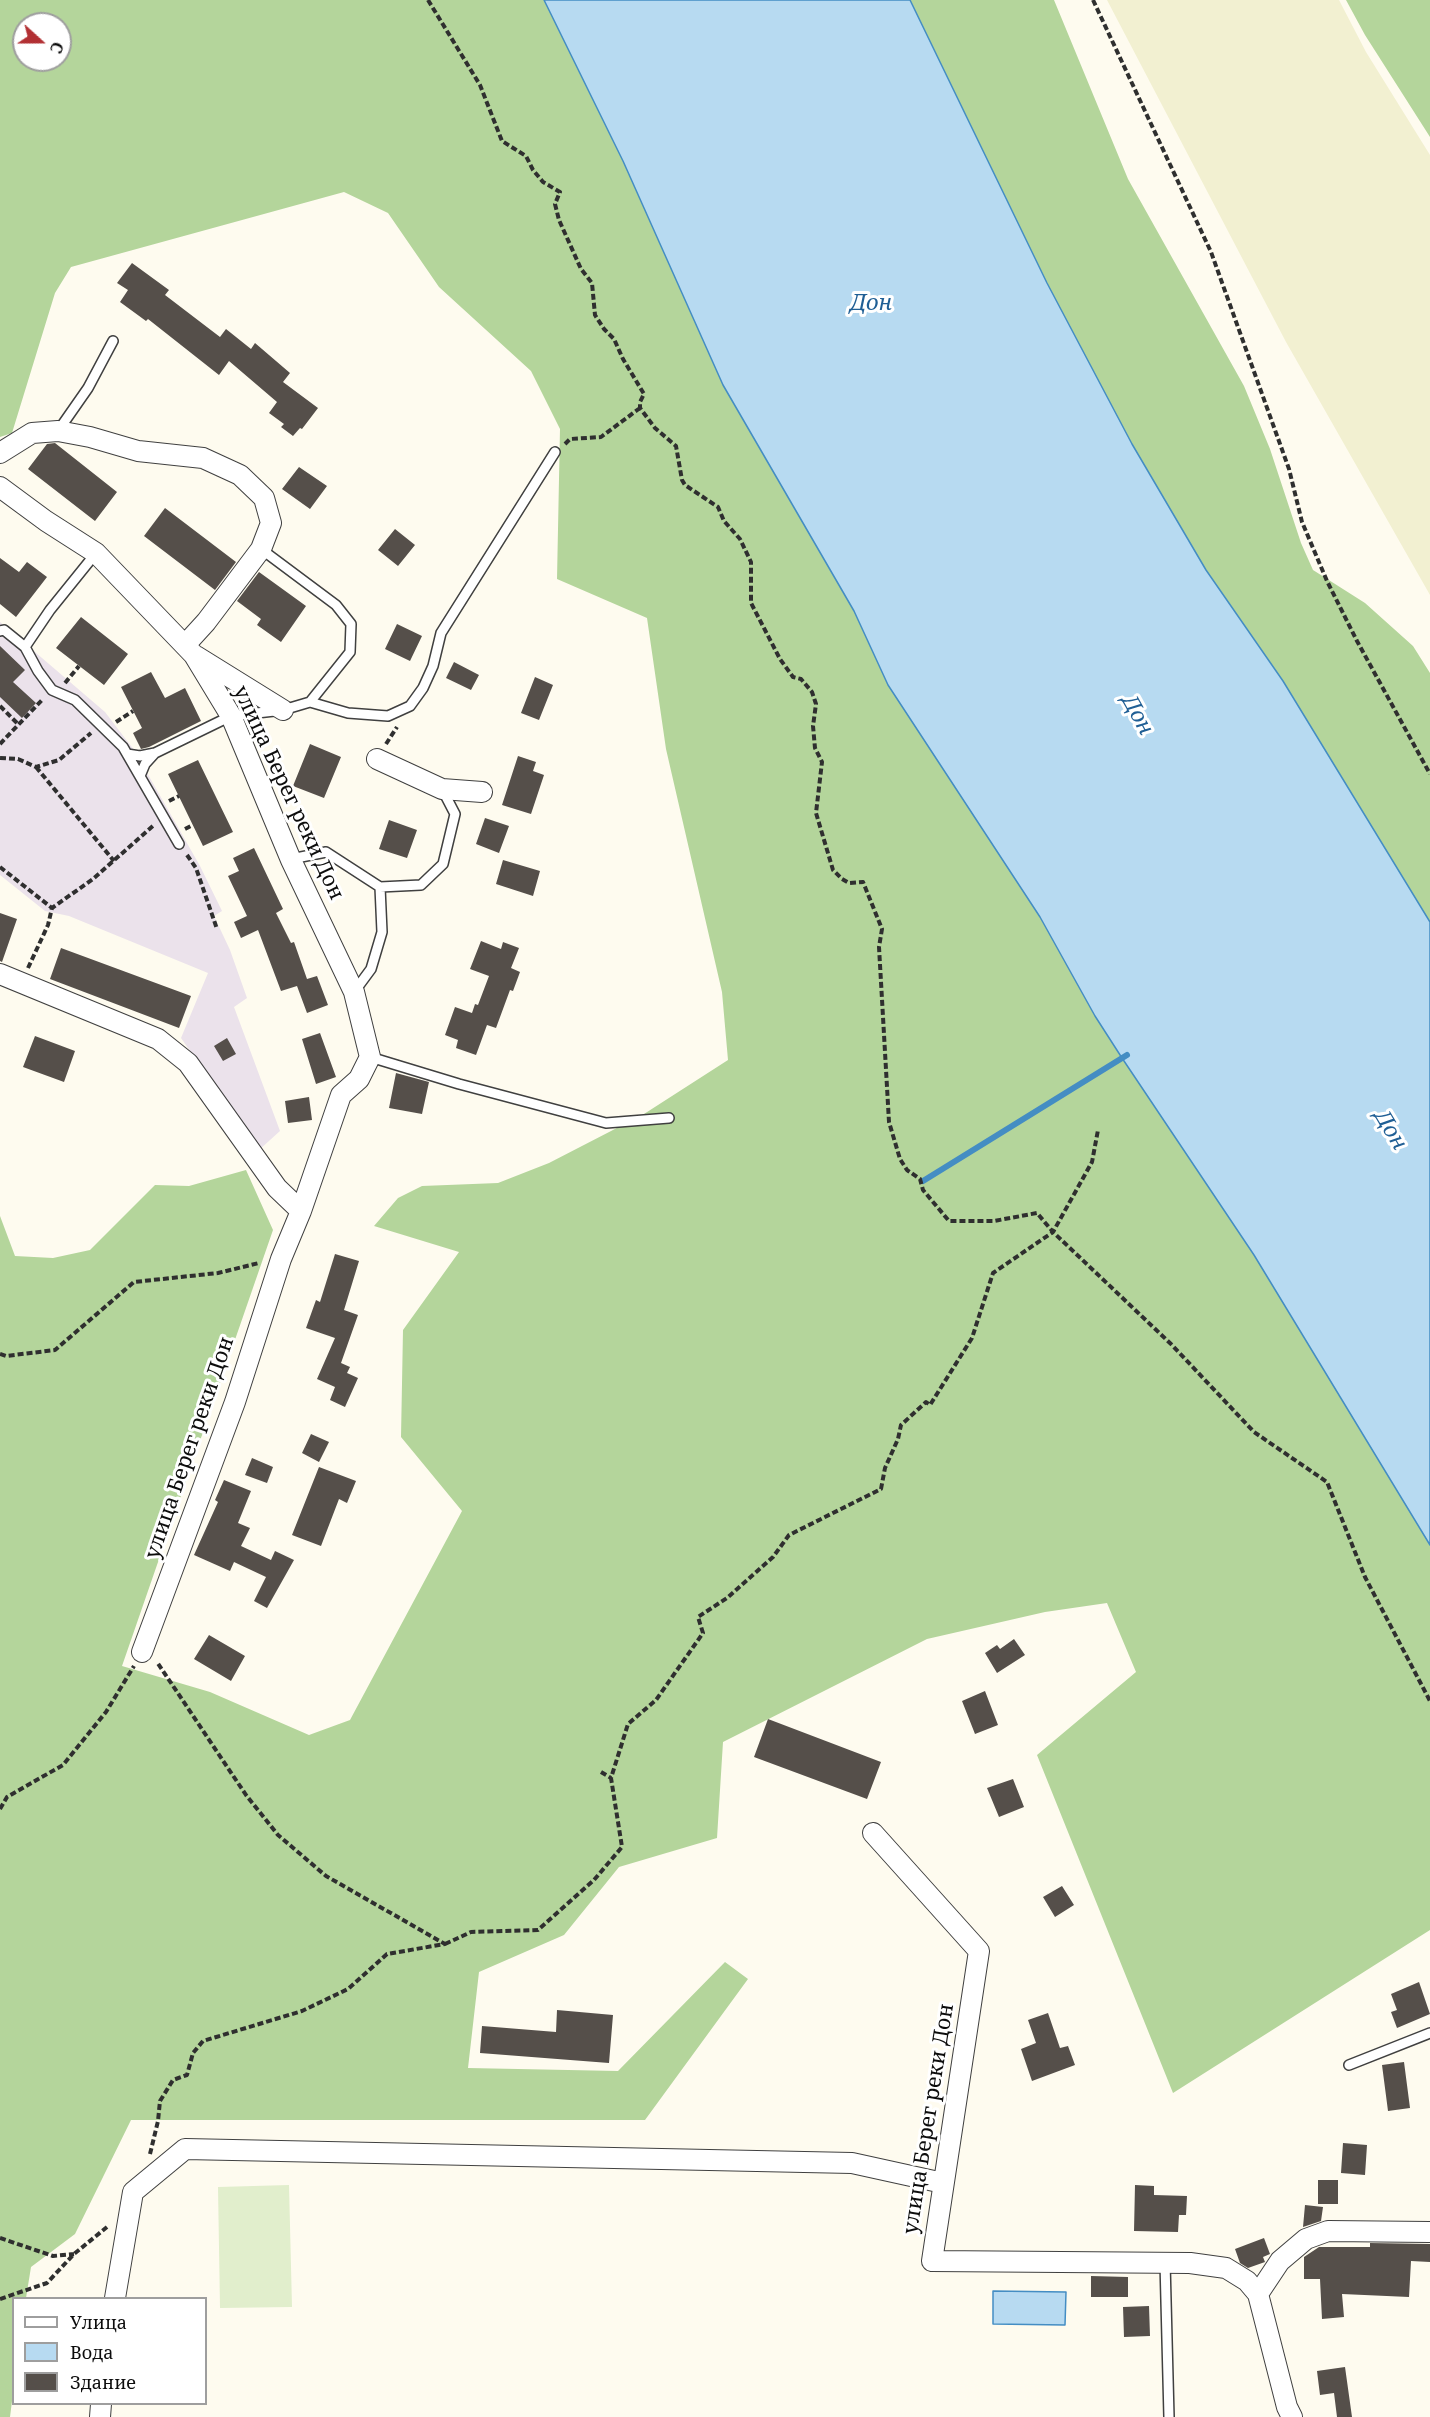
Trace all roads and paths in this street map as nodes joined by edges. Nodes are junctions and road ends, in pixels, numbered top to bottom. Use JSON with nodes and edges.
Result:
{"nodes":[{"id":1,"x":428,"y":0,"type":"edge"},
{"id":2,"x":1093,"y":0,"type":"edge"},
{"id":3,"x":113,"y":341,"type":"dead end"},
{"id":4,"x":640,"y":408,"type":"junction"},
{"id":5,"x":58,"y":431,"type":"junction"},
{"id":6,"x":555,"y":452,"type":"joint"},
{"id":7,"x":0,"y":453,"type":"edge"},
{"id":8,"x":0,"y":487,"type":"edge"},
{"id":9,"x":261,"y":549,"type":"junction"},
{"id":10,"x":96,"y":553,"type":"junction"},
{"id":11,"x":0,"y":631,"type":"edge"},
{"id":12,"x":25,"y":647,"type":"junction"},
{"id":13,"x":189,"y":650,"type":"junction"},
{"id":14,"x":52,"y":690,"type":"junction"},
{"id":15,"x":310,"y":702,"type":"junction"},
{"id":16,"x":0,"y":706,"type":"edge"},
{"id":17,"x":410,"y":706,"type":"junction"},
{"id":18,"x":283,"y":710,"type":"junction"},
{"id":19,"x":133,"y":711,"type":"dead end"},
{"id":20,"x":231,"y":716,"type":"junction"},
{"id":21,"x":18,"y":724,"type":"junction"},
{"id":22,"x":103,"y":727,"type":"junction"},
{"id":23,"x":0,"y":744,"type":"edge"},
{"id":24,"x":155,"y":753,"type":"junction"},
{"id":25,"x":127,"y":754,"type":"junction"},
{"id":26,"x":0,"y":758,"type":"edge"},
{"id":27,"x":377,"y":759,"type":"joint"},
{"id":28,"x":36,"y":767,"type":"junction"},
{"id":29,"x":1430,"y":774,"type":"edge"},
{"id":30,"x":140,"y":776,"type":"junction"},
{"id":31,"x":442,"y":789,"type":"junction"},
{"id":32,"x":482,"y":792,"type":"dead end"},
{"id":33,"x":163,"y":816,"type":"junction"},
{"id":34,"x":179,"y":844,"type":"joint"},
{"id":35,"x":291,"y":860,"type":"junction"},
{"id":36,"x":114,"y":861,"type":"junction"},
{"id":37,"x":0,"y":867,"type":"edge"},
{"id":38,"x":380,"y":887,"type":"junction"},
{"id":39,"x":52,"y":908,"type":"junction"},
{"id":40,"x":217,"y":929,"type":"dead end"},
{"id":41,"x":0,"y":974,"type":"edge"},
{"id":42,"x":21,"y":983,"type":"junction"},
{"id":43,"x":354,"y":992,"type":"junction"},
{"id":44,"x":370,"y":1057,"type":"junction"},
{"id":45,"x":669,"y":1118,"type":"dead end"},
{"id":46,"x":1098,"y":1130,"type":"dead end"},
{"id":47,"x":301,"y":1211,"type":"junction"},
{"id":48,"x":1053,"y":1232,"type":"junction"},
{"id":49,"x":280,"y":1259,"type":"junction"},
{"id":50,"x":0,"y":1354,"type":"edge"},
{"id":51,"x":142,"y":1652,"type":"junction"},
{"id":52,"x":1430,"y":1701,"type":"edge"},
{"id":53,"x":601,"y":1772,"type":"dead end"},
{"id":54,"x":611,"y":1778,"type":"junction"},
{"id":55,"x":0,"y":1809,"type":"edge"},
{"id":56,"x":873,"y":1833,"type":"dead end"},
{"id":57,"x":445,"y":1944,"type":"junction"},
{"id":58,"x":1430,"y":2033,"type":"edge"},
{"id":59,"x":1349,"y":2065,"type":"dead end"},
{"id":60,"x":148,"y":2160,"type":"dead end"},
{"id":61,"x":944,"y":2183,"type":"junction"},
{"id":62,"x":112,"y":2220,"type":"dead end"},
{"id":63,"x":1430,"y":2232,"type":"edge"},
{"id":64,"x":0,"y":2238,"type":"edge"},
{"id":65,"x":74,"y":2254,"type":"junction"},
{"id":66,"x":1165,"y":2262,"type":"junction"},
{"id":67,"x":1258,"y":2294,"type":"junction"},
{"id":68,"x":114,"y":2297,"type":"edge"},
{"id":69,"x":0,"y":2299,"type":"edge"},
{"id":70,"x":1169,"y":2417,"type":"edge"},
{"id":71,"x":1292,"y":2417,"type":"edge"}],
"edges":[{"from":1,"to":4,"type":"path"},
{"from":2,"to":29,"type":"path"},
{"from":3,"to":5,"type":"lane"},
{"from":4,"to":6,"type":"path"},
{"from":4,"to":48,"type":"path"},
{"from":5,"to":7,"type":"street"},
{"from":5,"to":9,"type":"street"},
{"from":6,"to":17,"type":"lane"},
{"from":8,"to":10,"type":"street","name":"улица Берег реки Дон"},
{"from":9,"to":13,"type":"street"},
{"from":9,"to":15,"type":"lane"},
{"from":10,"to":12,"type":"lane"},
{"from":10,"to":13,"type":"street","name":"улица Берег реки Дон"},
{"from":11,"to":12,"type":"lane"},
{"from":12,"to":14,"type":"lane"},
{"from":13,"to":18,"type":"street"},
{"from":13,"to":20,"type":"street","name":"улица Берег реки Дон"},
{"from":14,"to":21,"type":"path"},
{"from":14,"to":22,"type":"lane"},
{"from":15,"to":17,"type":"lane"},
{"from":15,"to":18,"type":"lane"},
{"from":16,"to":21,"type":"path"},
{"from":17,"to":27,"type":"path"},
{"from":18,"to":20,"type":"lane"},
{"from":19,"to":22,"type":"path"},
{"from":20,"to":24,"type":"lane"},
{"from":20,"to":35,"type":"street","name":"улица Берег реки Дон"},
{"from":21,"to":23,"type":"path"},
{"from":22,"to":25,"type":"lane"},
{"from":22,"to":28,"type":"path"},
{"from":24,"to":25,"type":"lane"},
{"from":24,"to":30,"type":"lane"},
{"from":25,"to":30,"type":"lane"},
{"from":26,"to":28,"type":"path"},
{"from":27,"to":31,"type":"street"},
{"from":28,"to":36,"type":"path"},
{"from":30,"to":33,"type":"lane"},
{"from":31,"to":32,"type":"street"},
{"from":31,"to":38,"type":"lane"},
{"from":33,"to":34,"type":"lane"},
{"from":33,"to":36,"type":"path"},
{"from":34,"to":40,"type":"path"},
{"from":35,"to":38,"type":"lane"},
{"from":35,"to":43,"type":"street","name":"улица Берег реки Дон"},
{"from":36,"to":39,"type":"path"},
{"from":37,"to":39,"type":"path"},
{"from":38,"to":43,"type":"lane"},
{"from":39,"to":42,"type":"path"},
{"from":41,"to":42,"type":"street"},
{"from":42,"to":47,"type":"street"},
{"from":43,"to":44,"type":"street","name":"улица Берег реки Дон"},
{"from":44,"to":45,"type":"lane"},
{"from":44,"to":47,"type":"street","name":"улица Берег реки Дон"},
{"from":46,"to":48,"type":"path"},
{"from":47,"to":49,"type":"street","name":"улица Берег реки Дон"},
{"from":48,"to":52,"type":"path"},
{"from":48,"to":54,"type":"path"},
{"from":49,"to":50,"type":"path"},
{"from":49,"to":51,"type":"street","name":"улица Берег реки Дон"},
{"from":51,"to":55,"type":"path"},
{"from":51,"to":57,"type":"path"},
{"from":53,"to":54,"type":"path"},
{"from":54,"to":57,"type":"path"},
{"from":56,"to":61,"type":"street","name":"улица Берег реки Дон"},
{"from":57,"to":60,"type":"path"},
{"from":58,"to":59,"type":"lane"},
{"from":61,"to":66,"type":"street","name":"улица Берег реки Дон"},
{"from":61,"to":68,"type":"street"},
{"from":62,"to":65,"type":"path"},
{"from":63,"to":67,"type":"street"},
{"from":64,"to":65,"type":"path"},
{"from":65,"to":69,"type":"path"},
{"from":66,"to":67,"type":"street","name":"улица Берег реки Дон"},
{"from":66,"to":70,"type":"lane"},
{"from":67,"to":71,"type":"street"}]}
